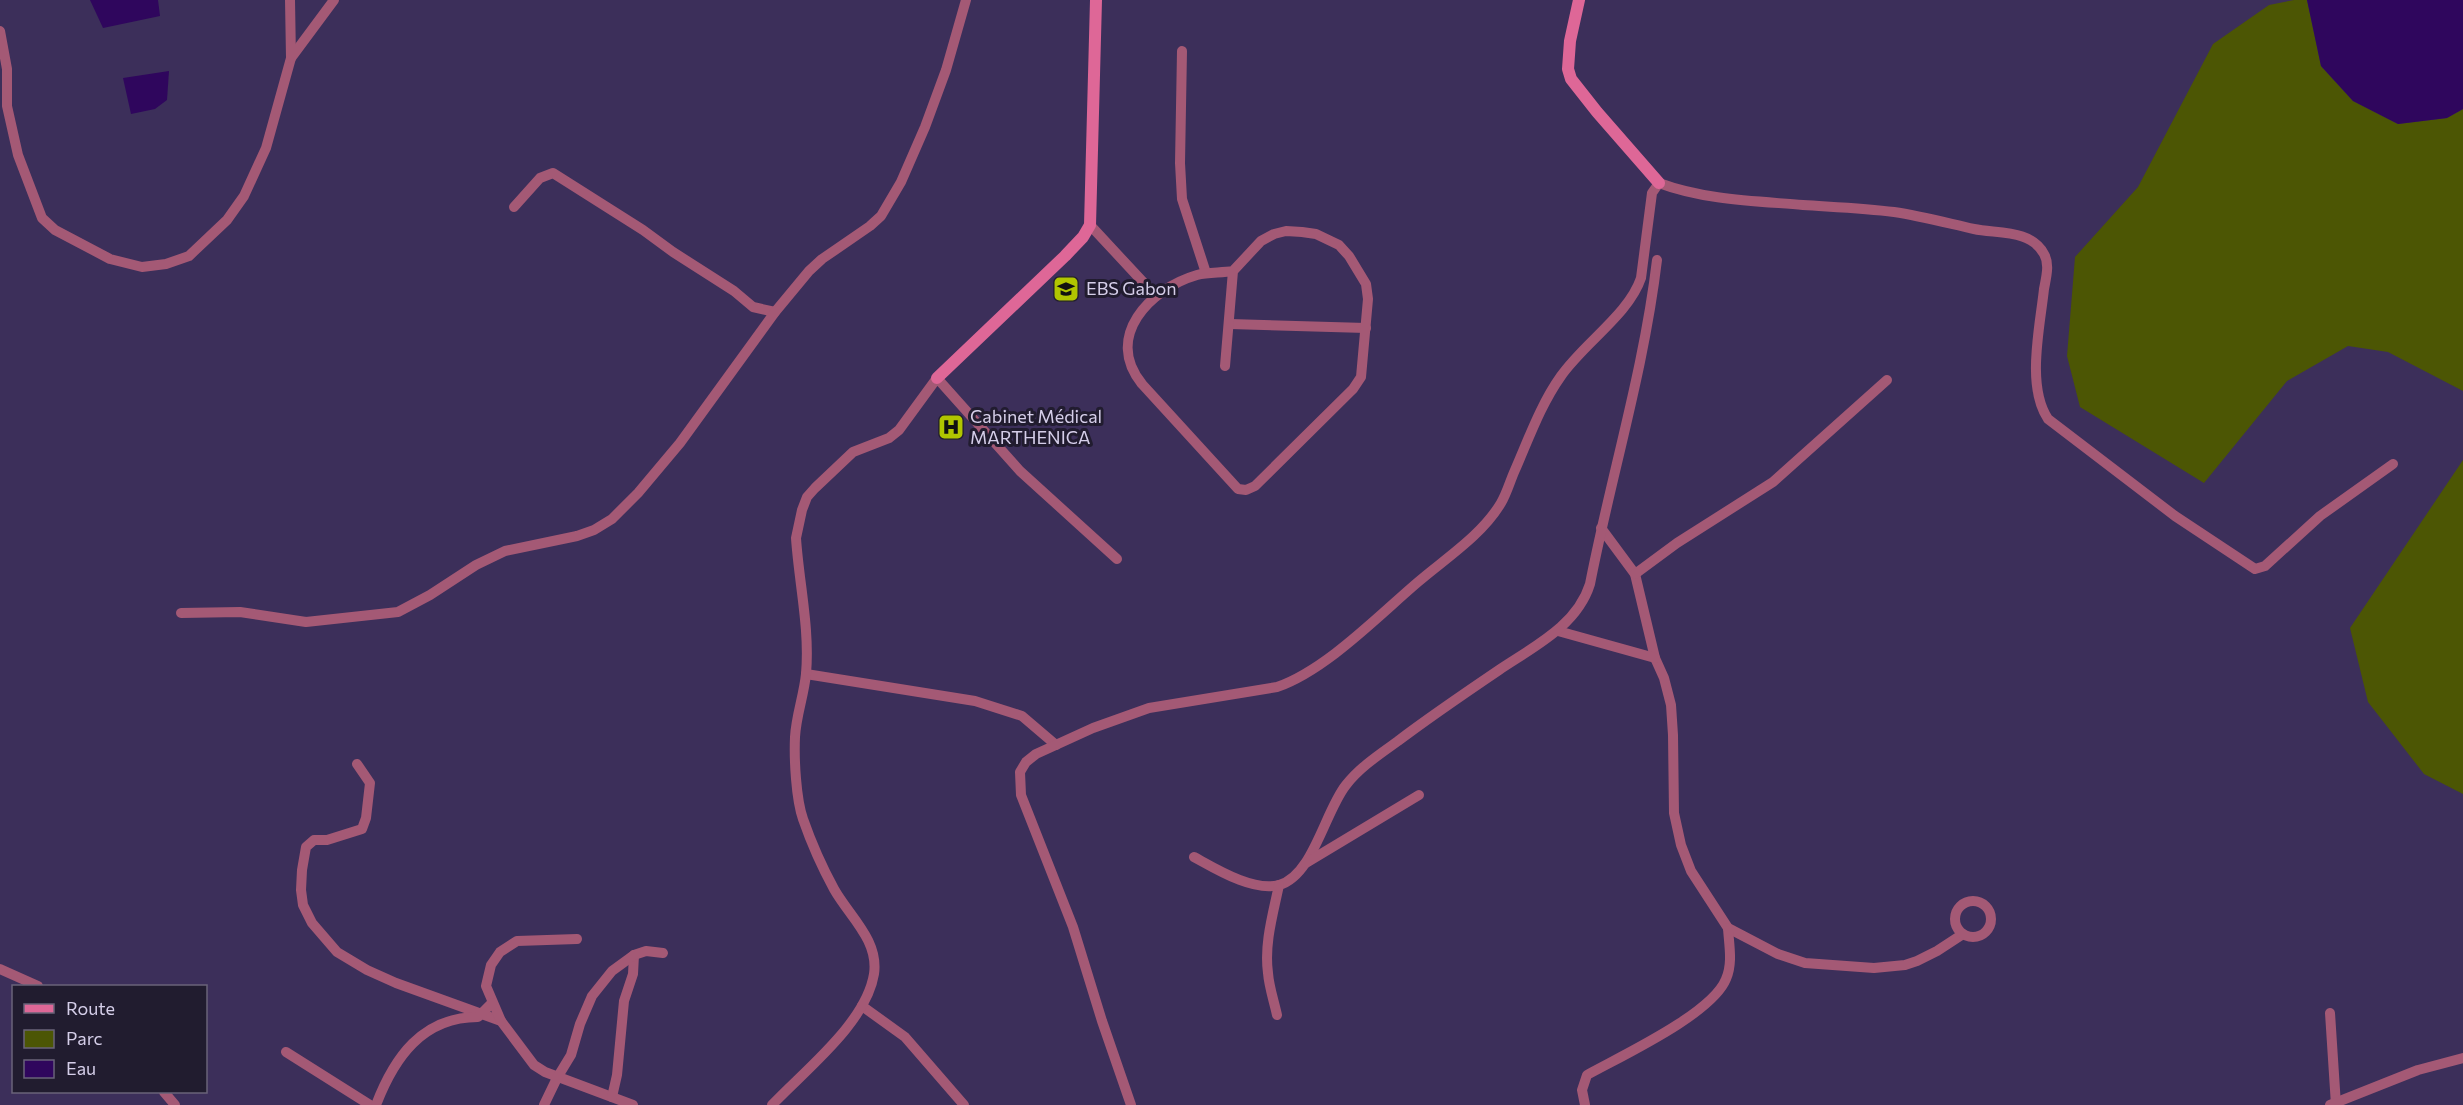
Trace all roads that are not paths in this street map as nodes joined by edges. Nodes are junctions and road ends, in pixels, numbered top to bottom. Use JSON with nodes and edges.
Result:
{"nodes":[{"id":1,"x":290,"y":0,"type":"edge"},
{"id":2,"x":334,"y":0,"type":"edge"},
{"id":3,"x":966,"y":0,"type":"edge"},
{"id":4,"x":1096,"y":0,"type":"edge"},
{"id":5,"x":1579,"y":0,"type":"edge"},
{"id":6,"x":0,"y":31,"type":"edge"},
{"id":7,"x":1182,"y":51,"type":"dead end"},
{"id":8,"x":291,"y":58,"type":"junction"},
{"id":9,"x":1659,"y":183,"type":"junction"},
{"id":10,"x":514,"y":207,"type":"dead end"},
{"id":11,"x":1090,"y":225,"type":"junction"},
{"id":12,"x":1657,"y":260,"type":"dead end"},
{"id":13,"x":1233,"y":271,"type":"junction"},
{"id":14,"x":1206,"y":273,"type":"junction"},
{"id":15,"x":1156,"y":296,"type":"junction"},
{"id":16,"x":775,"y":312,"type":"junction"},
{"id":17,"x":1230,"y":324,"type":"junction"},
{"id":18,"x":1366,"y":328,"type":"junction"},
{"id":19,"x":1225,"y":366,"type":"dead end"},
{"id":20,"x":937,"y":378,"type":"junction"},
{"id":21,"x":1887,"y":380,"type":"dead end"},
{"id":22,"x":2393,"y":464,"type":"dead end"},
{"id":23,"x":1601,"y":528,"type":"junction"},
{"id":24,"x":1118,"y":559,"type":"dead end"},
{"id":25,"x":1635,"y":574,"type":"junction"},
{"id":26,"x":181,"y":613,"type":"dead end"},
{"id":27,"x":1558,"y":631,"type":"junction"},
{"id":28,"x":1655,"y":658,"type":"junction"},
{"id":29,"x":806,"y":674,"type":"junction"},
{"id":30,"x":1056,"y":745,"type":"junction"},
{"id":31,"x":357,"y":764,"type":"dead end"},
{"id":32,"x":1419,"y":795,"type":"dead end"},
{"id":33,"x":1194,"y":857,"type":"dead end"},
{"id":34,"x":1306,"y":863,"type":"junction"},
{"id":35,"x":1279,"y":885,"type":"junction"},
{"id":36,"x":1728,"y":928,"type":"junction"},
{"id":37,"x":1963,"y":934,"type":"dead end"},
{"id":38,"x":577,"y":939,"type":"dead end"},
{"id":39,"x":663,"y":953,"type":"dead end"},
{"id":40,"x":634,"y":955,"type":"junction"},
{"id":41,"x":0,"y":969,"type":"edge"},
{"id":42,"x":34,"y":985,"type":"edge"},
{"id":43,"x":492,"y":1003,"type":"junction"},
{"id":44,"x":862,"y":1006,"type":"junction"},
{"id":45,"x":2330,"y":1013,"type":"dead end"},
{"id":46,"x":483,"y":1014,"type":"junction"},
{"id":47,"x":1277,"y":1015,"type":"dead end"},
{"id":48,"x":501,"y":1021,"type":"junction"},
{"id":49,"x":286,"y":1052,"type":"dead end"},
{"id":50,"x":2463,"y":1058,"type":"edge"},
{"id":51,"x":557,"y":1078,"type":"junction"},
{"id":52,"x":165,"y":1093,"type":"edge"},
{"id":53,"x":612,"y":1097,"type":"junction"},
{"id":54,"x":2334,"y":1104,"type":"edge"},
{"id":55,"x":175,"y":1105,"type":"edge"},
{"id":56,"x":370,"y":1105,"type":"edge"},
{"id":57,"x":376,"y":1105,"type":"edge"},
{"id":58,"x":544,"y":1105,"type":"edge"},
{"id":59,"x":633,"y":1105,"type":"edge"},
{"id":60,"x":772,"y":1105,"type":"edge"},
{"id":61,"x":964,"y":1105,"type":"edge"},
{"id":62,"x":1131,"y":1105,"type":"edge"},
{"id":63,"x":1585,"y":1105,"type":"edge"}],
"edges":[{"from":1,"to":8,"type":"street"},
{"from":2,"to":8,"type":"street"},
{"from":3,"to":16,"type":"street"},
{"from":4,"to":11,"type":"street"},
{"from":5,"to":9,"type":"street"},
{"from":6,"to":8,"type":"street"},
{"from":7,"to":14,"type":"street"},
{"from":9,"to":22,"type":"street"},
{"from":9,"to":30,"type":"street"},
{"from":10,"to":16,"type":"street"},
{"from":11,"to":15,"type":"street"},
{"from":11,"to":20,"type":"street"},
{"from":12,"to":23,"type":"street"},
{"from":13,"to":14,"type":"street"},
{"from":13,"to":17,"type":"street"},
{"from":13,"to":18,"type":"street"},
{"from":14,"to":15,"type":"street"},
{"from":15,"to":18,"type":"street"},
{"from":16,"to":26,"type":"street"},
{"from":17,"to":18,"type":"street"},
{"from":17,"to":19,"type":"street"},
{"from":20,"to":24,"type":"street"},
{"from":20,"to":29,"type":"street"},
{"from":21,"to":25,"type":"street"},
{"from":23,"to":25,"type":"street"},
{"from":23,"to":27,"type":"street"},
{"from":25,"to":28,"type":"street"},
{"from":27,"to":28,"type":"street"},
{"from":27,"to":34,"type":"street"},
{"from":28,"to":36,"type":"street"},
{"from":29,"to":30,"type":"street"},
{"from":29,"to":44,"type":"street"},
{"from":30,"to":62,"type":"street"},
{"from":31,"to":46,"type":"street"},
{"from":32,"to":34,"type":"street"},
{"from":33,"to":35,"type":"street"},
{"from":34,"to":35,"type":"street"},
{"from":35,"to":47,"type":"street"},
{"from":36,"to":37,"type":"street"},
{"from":36,"to":63,"type":"street"},
{"from":38,"to":43,"type":"street"},
{"from":39,"to":40,"type":"street"},
{"from":40,"to":51,"type":"street"},
{"from":40,"to":53,"type":"street"},
{"from":41,"to":42,"type":"street"},
{"from":43,"to":46,"type":"street"},
{"from":43,"to":48,"type":"street"},
{"from":44,"to":60,"type":"street"},
{"from":44,"to":61,"type":"street"},
{"from":45,"to":54,"type":"street"},
{"from":46,"to":48,"type":"street"},
{"from":46,"to":57,"type":"street"},
{"from":48,"to":51,"type":"street"},
{"from":49,"to":56,"type":"street"},
{"from":50,"to":54,"type":"street"},
{"from":51,"to":53,"type":"street"},
{"from":51,"to":58,"type":"street"},
{"from":52,"to":55,"type":"street"},
{"from":53,"to":59,"type":"street"}]}
